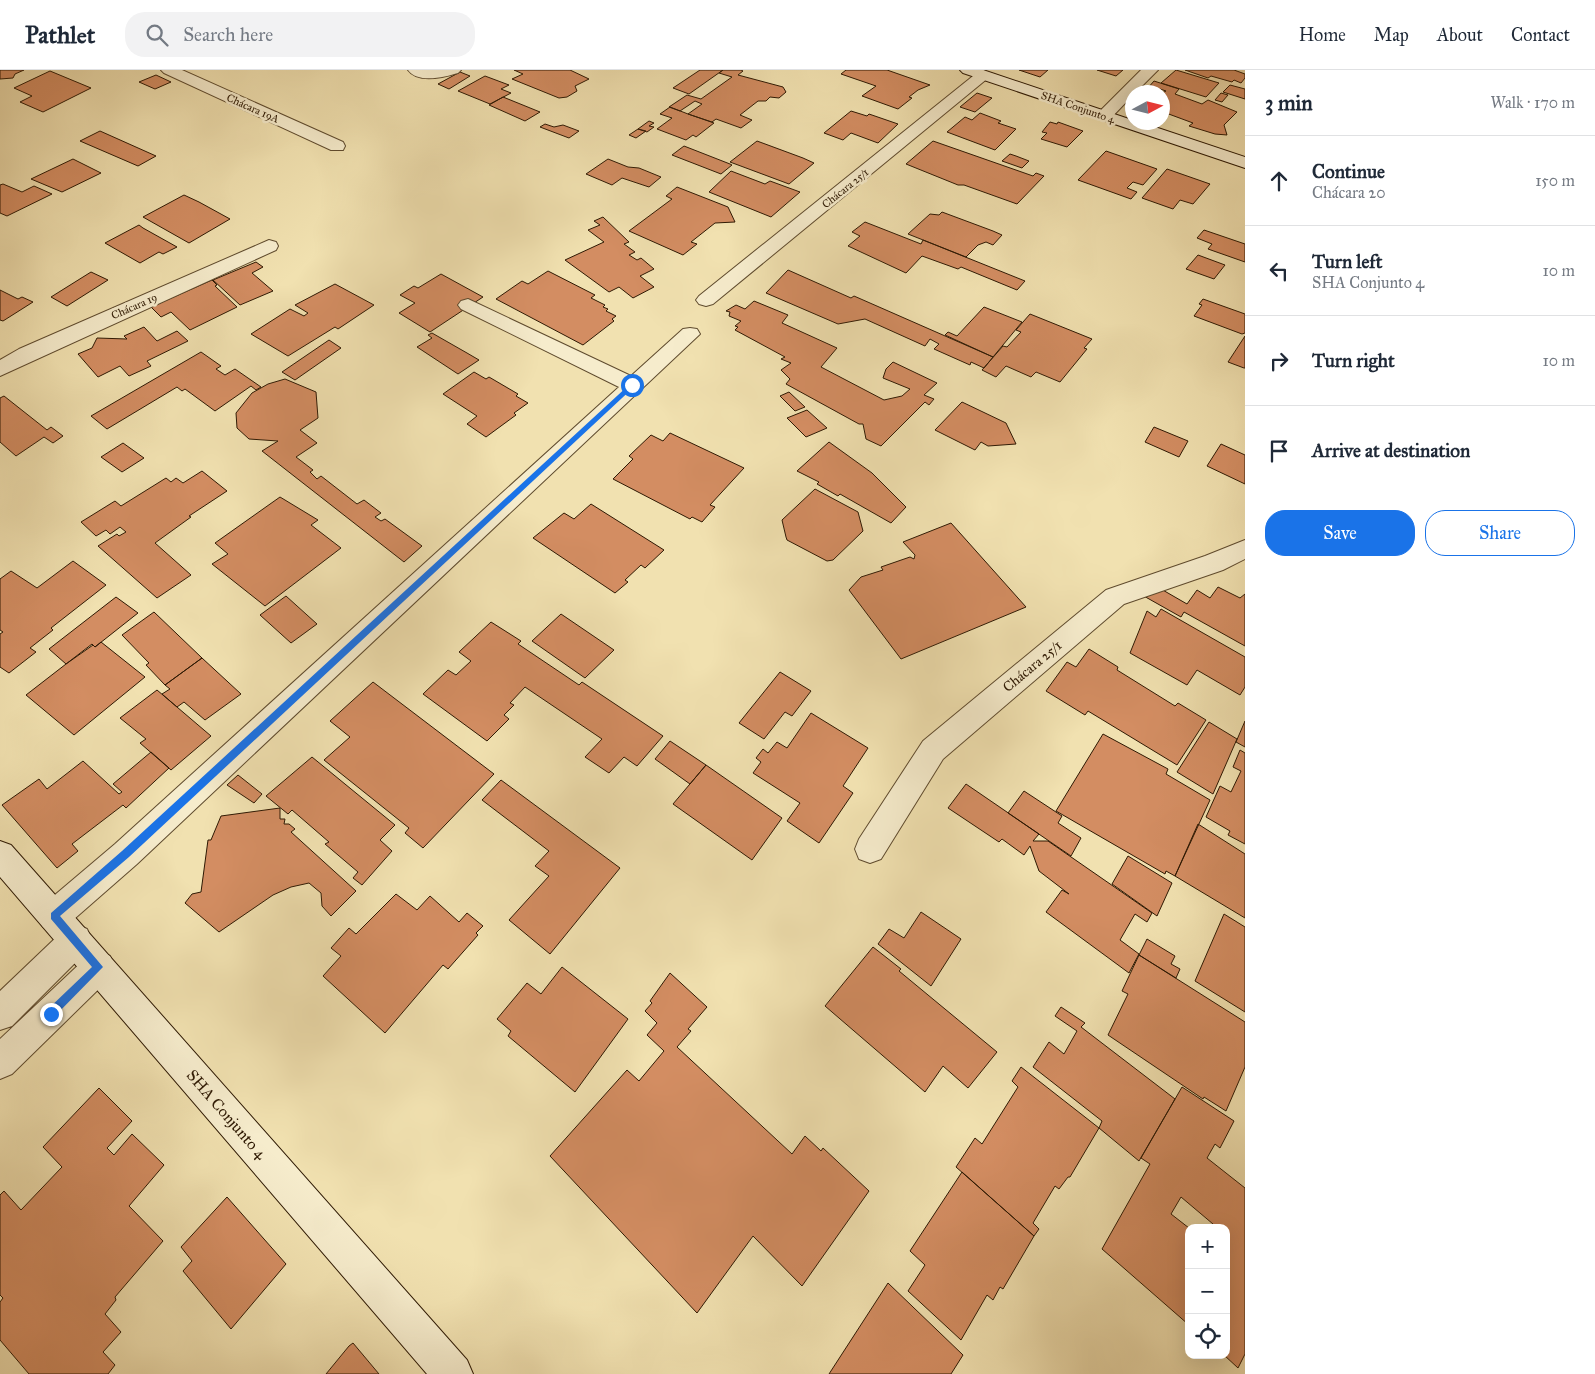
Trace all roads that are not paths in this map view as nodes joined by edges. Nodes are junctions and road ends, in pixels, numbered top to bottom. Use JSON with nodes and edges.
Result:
{"nodes":[{"id":1,"x":169,"y":70,"type":"edge"},
{"id":2,"x":416,"y":70,"type":"edge"},
{"id":3,"x":453,"y":70,"type":"edge"},
{"id":4,"x":1150,"y":70,"type":"edge"},
{"id":5,"x":976,"y":73,"type":"edge"},
{"id":6,"x":1104,"y":116,"type":"junction"},
{"id":7,"x":337,"y":146,"type":"dead end"},
{"id":8,"x":1245,"y":163,"type":"edge"},
{"id":9,"x":269,"y":246,"type":"dead end"},
{"id":10,"x":706,"y":300,"type":"dead end"},
{"id":11,"x":468,"y":305,"type":"dead end"},
{"id":12,"x":690,"y":334,"type":"dead end"},
{"id":13,"x":0,"y":369,"type":"edge"},
{"id":14,"x":632,"y":385,"type":"junction"},
{"id":15,"x":1245,"y":549,"type":"edge"},
{"id":16,"x":870,"y":849,"type":"dead end"},
{"id":17,"x":0,"y":855,"type":"edge"},
{"id":18,"x":65,"y":928,"type":"junction"},
{"id":19,"x":98,"y":967,"type":"junction"},
{"id":20,"x":0,"y":1014,"type":"edge"},
{"id":21,"x":0,"y":1062,"type":"edge"},
{"id":22,"x":453,"y":1374,"type":"edge"}],
"edges":[{"from":1,"to":7,"type":"street","name":"Chácara 19A"},
{"from":2,"to":3,"type":"street"},
{"from":4,"to":6,"type":"street"},
{"from":5,"to":6,"type":"street","name":"SHA Conjunto 4"},
{"from":5,"to":10,"type":"street","name":"Chácara 25/1"},
{"from":6,"to":8,"type":"street","name":"SHA Conjunto 4"},
{"from":9,"to":13,"type":"street","name":"Chácara 19"},
{"from":11,"to":14,"type":"street"},
{"from":12,"to":14,"type":"street"},
{"from":14,"to":18,"type":"street"},
{"from":15,"to":16,"type":"street","name":"Chácara 25/1"},
{"from":17,"to":18,"type":"street","name":"SHA Conjunto 4"},
{"from":18,"to":19,"type":"street","name":"SHA Conjunto 4"},
{"from":18,"to":20,"type":"street"},
{"from":19,"to":21,"type":"street"},
{"from":19,"to":22,"type":"street","name":"SHA Conjunto 4"}]}
